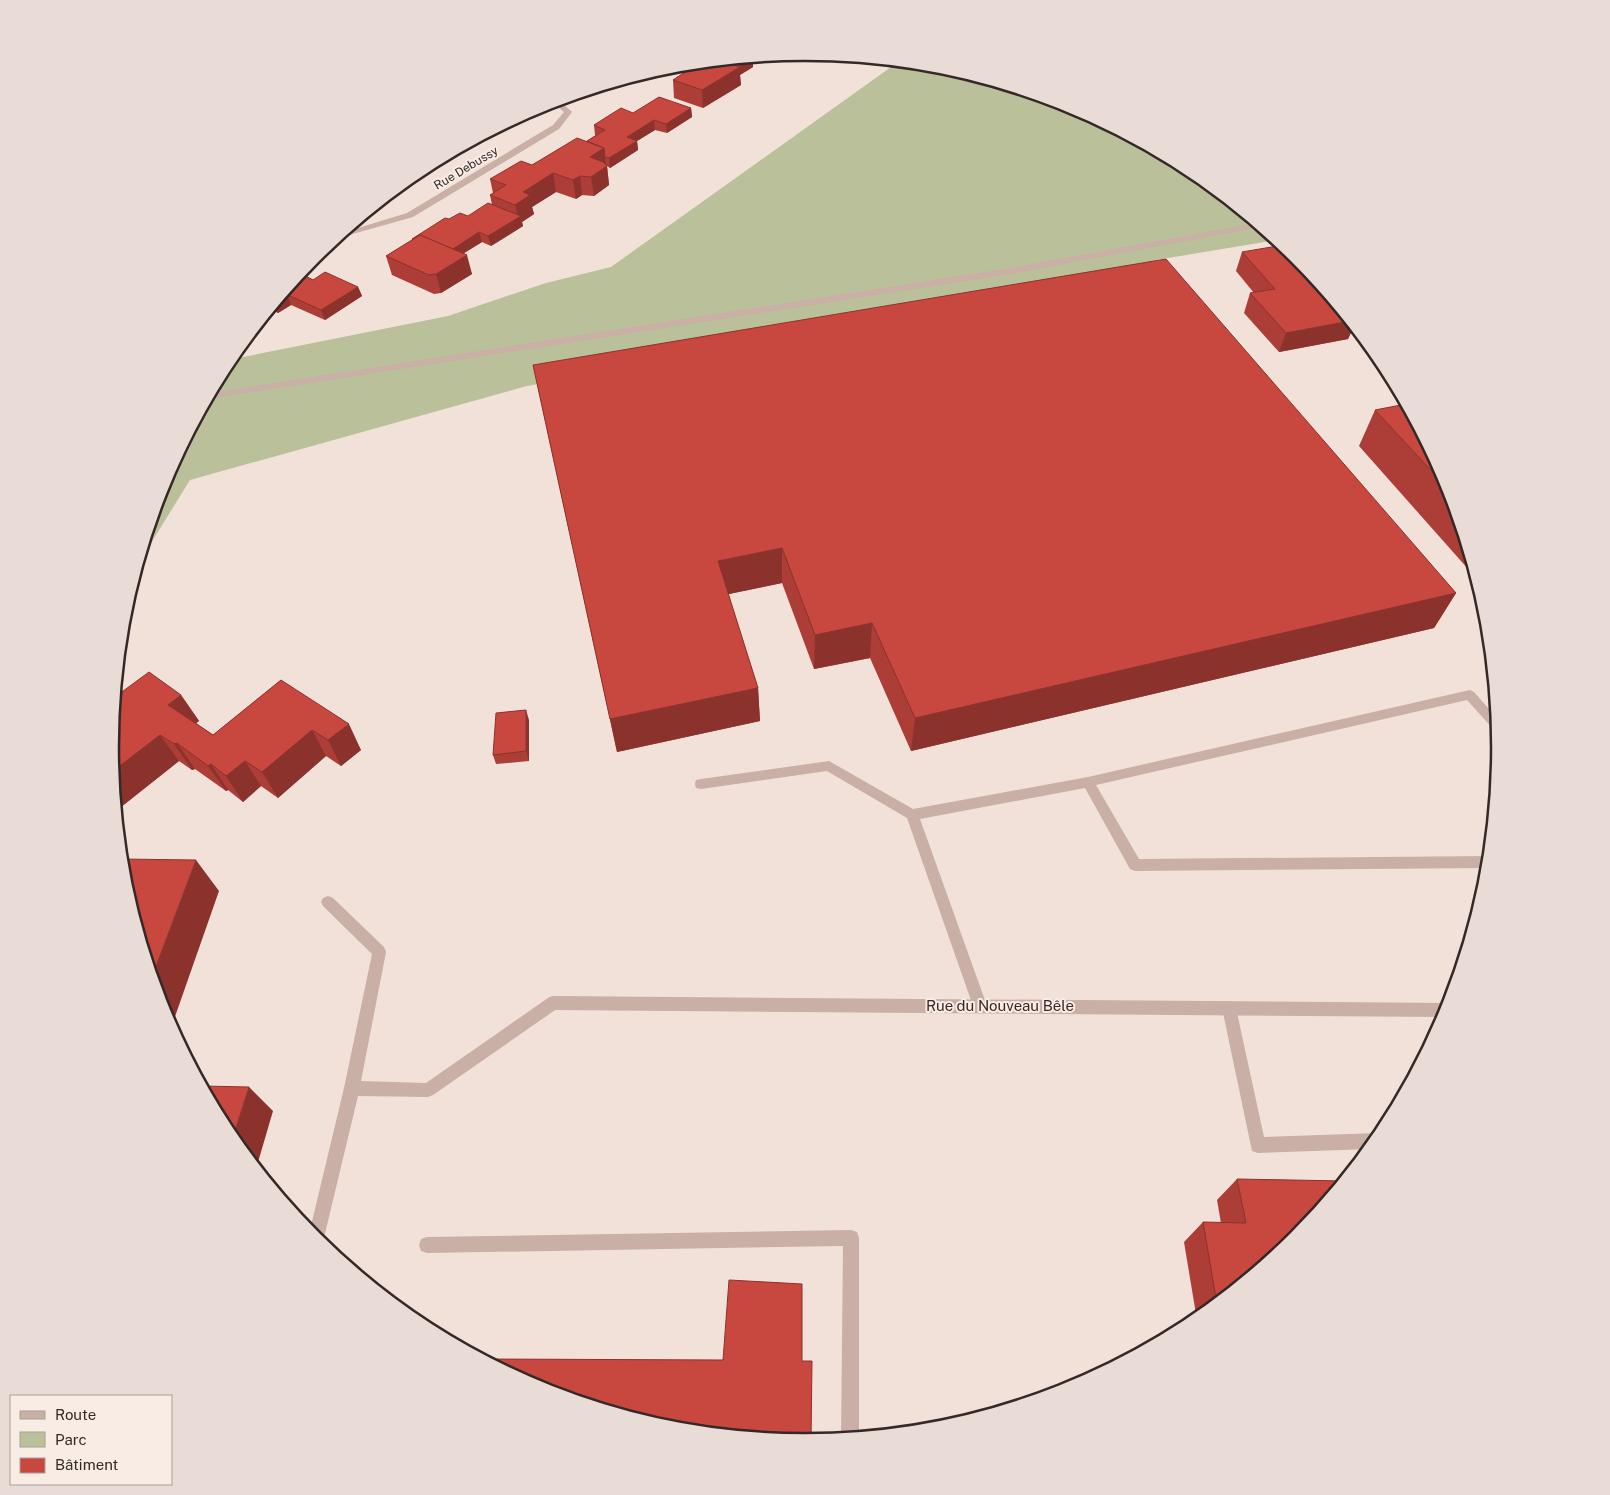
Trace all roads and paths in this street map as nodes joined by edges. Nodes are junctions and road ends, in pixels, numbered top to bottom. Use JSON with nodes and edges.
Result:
{"nodes":[{"id":1,"x":561,"y":106,"type":"edge"},
{"id":2,"x":1251,"y":227,"type":"edge"},
{"id":3,"x":355,"y":230,"type":"edge"},
{"id":4,"x":217,"y":395,"type":"edge"},
{"id":5,"x":1490,"y":718,"type":"edge"},
{"id":6,"x":1088,"y":782,"type":"junction"},
{"id":7,"x":701,"y":784,"type":"dead end"},
{"id":8,"x":912,"y":815,"type":"junction"},
{"id":9,"x":1481,"y":862,"type":"edge"},
{"id":10,"x":328,"y":902,"type":"dead end"},
{"id":11,"x":980,"y":1006,"type":"junction"},
{"id":12,"x":1229,"y":1008,"type":"junction"},
{"id":13,"x":1439,"y":1010,"type":"edge"},
{"id":14,"x":352,"y":1088,"type":"junction"},
{"id":15,"x":1367,"y":1141,"type":"edge"},
{"id":16,"x":318,"y":1231,"type":"edge"},
{"id":17,"x":427,"y":1245,"type":"dead end"},
{"id":18,"x":850,"y":1432,"type":"edge"}],
"edges":[{"from":1,"to":3,"type":"street","name":"Rue Debussy"},
{"from":2,"to":4,"type":"street"},
{"from":5,"to":6,"type":"street"},
{"from":6,"to":8,"type":"street"},
{"from":6,"to":9,"type":"street"},
{"from":7,"to":8,"type":"street"},
{"from":8,"to":11,"type":"street"},
{"from":10,"to":14,"type":"street"},
{"from":11,"to":12,"type":"street","name":"Rue du Nouveau Bêle"},
{"from":11,"to":14,"type":"street","name":"Rue du Nouveau Bêle"},
{"from":12,"to":13,"type":"street","name":"Rue du Nouveau Bêle"},
{"from":12,"to":15,"type":"street"},
{"from":14,"to":16,"type":"street"},
{"from":17,"to":18,"type":"street"}]}
